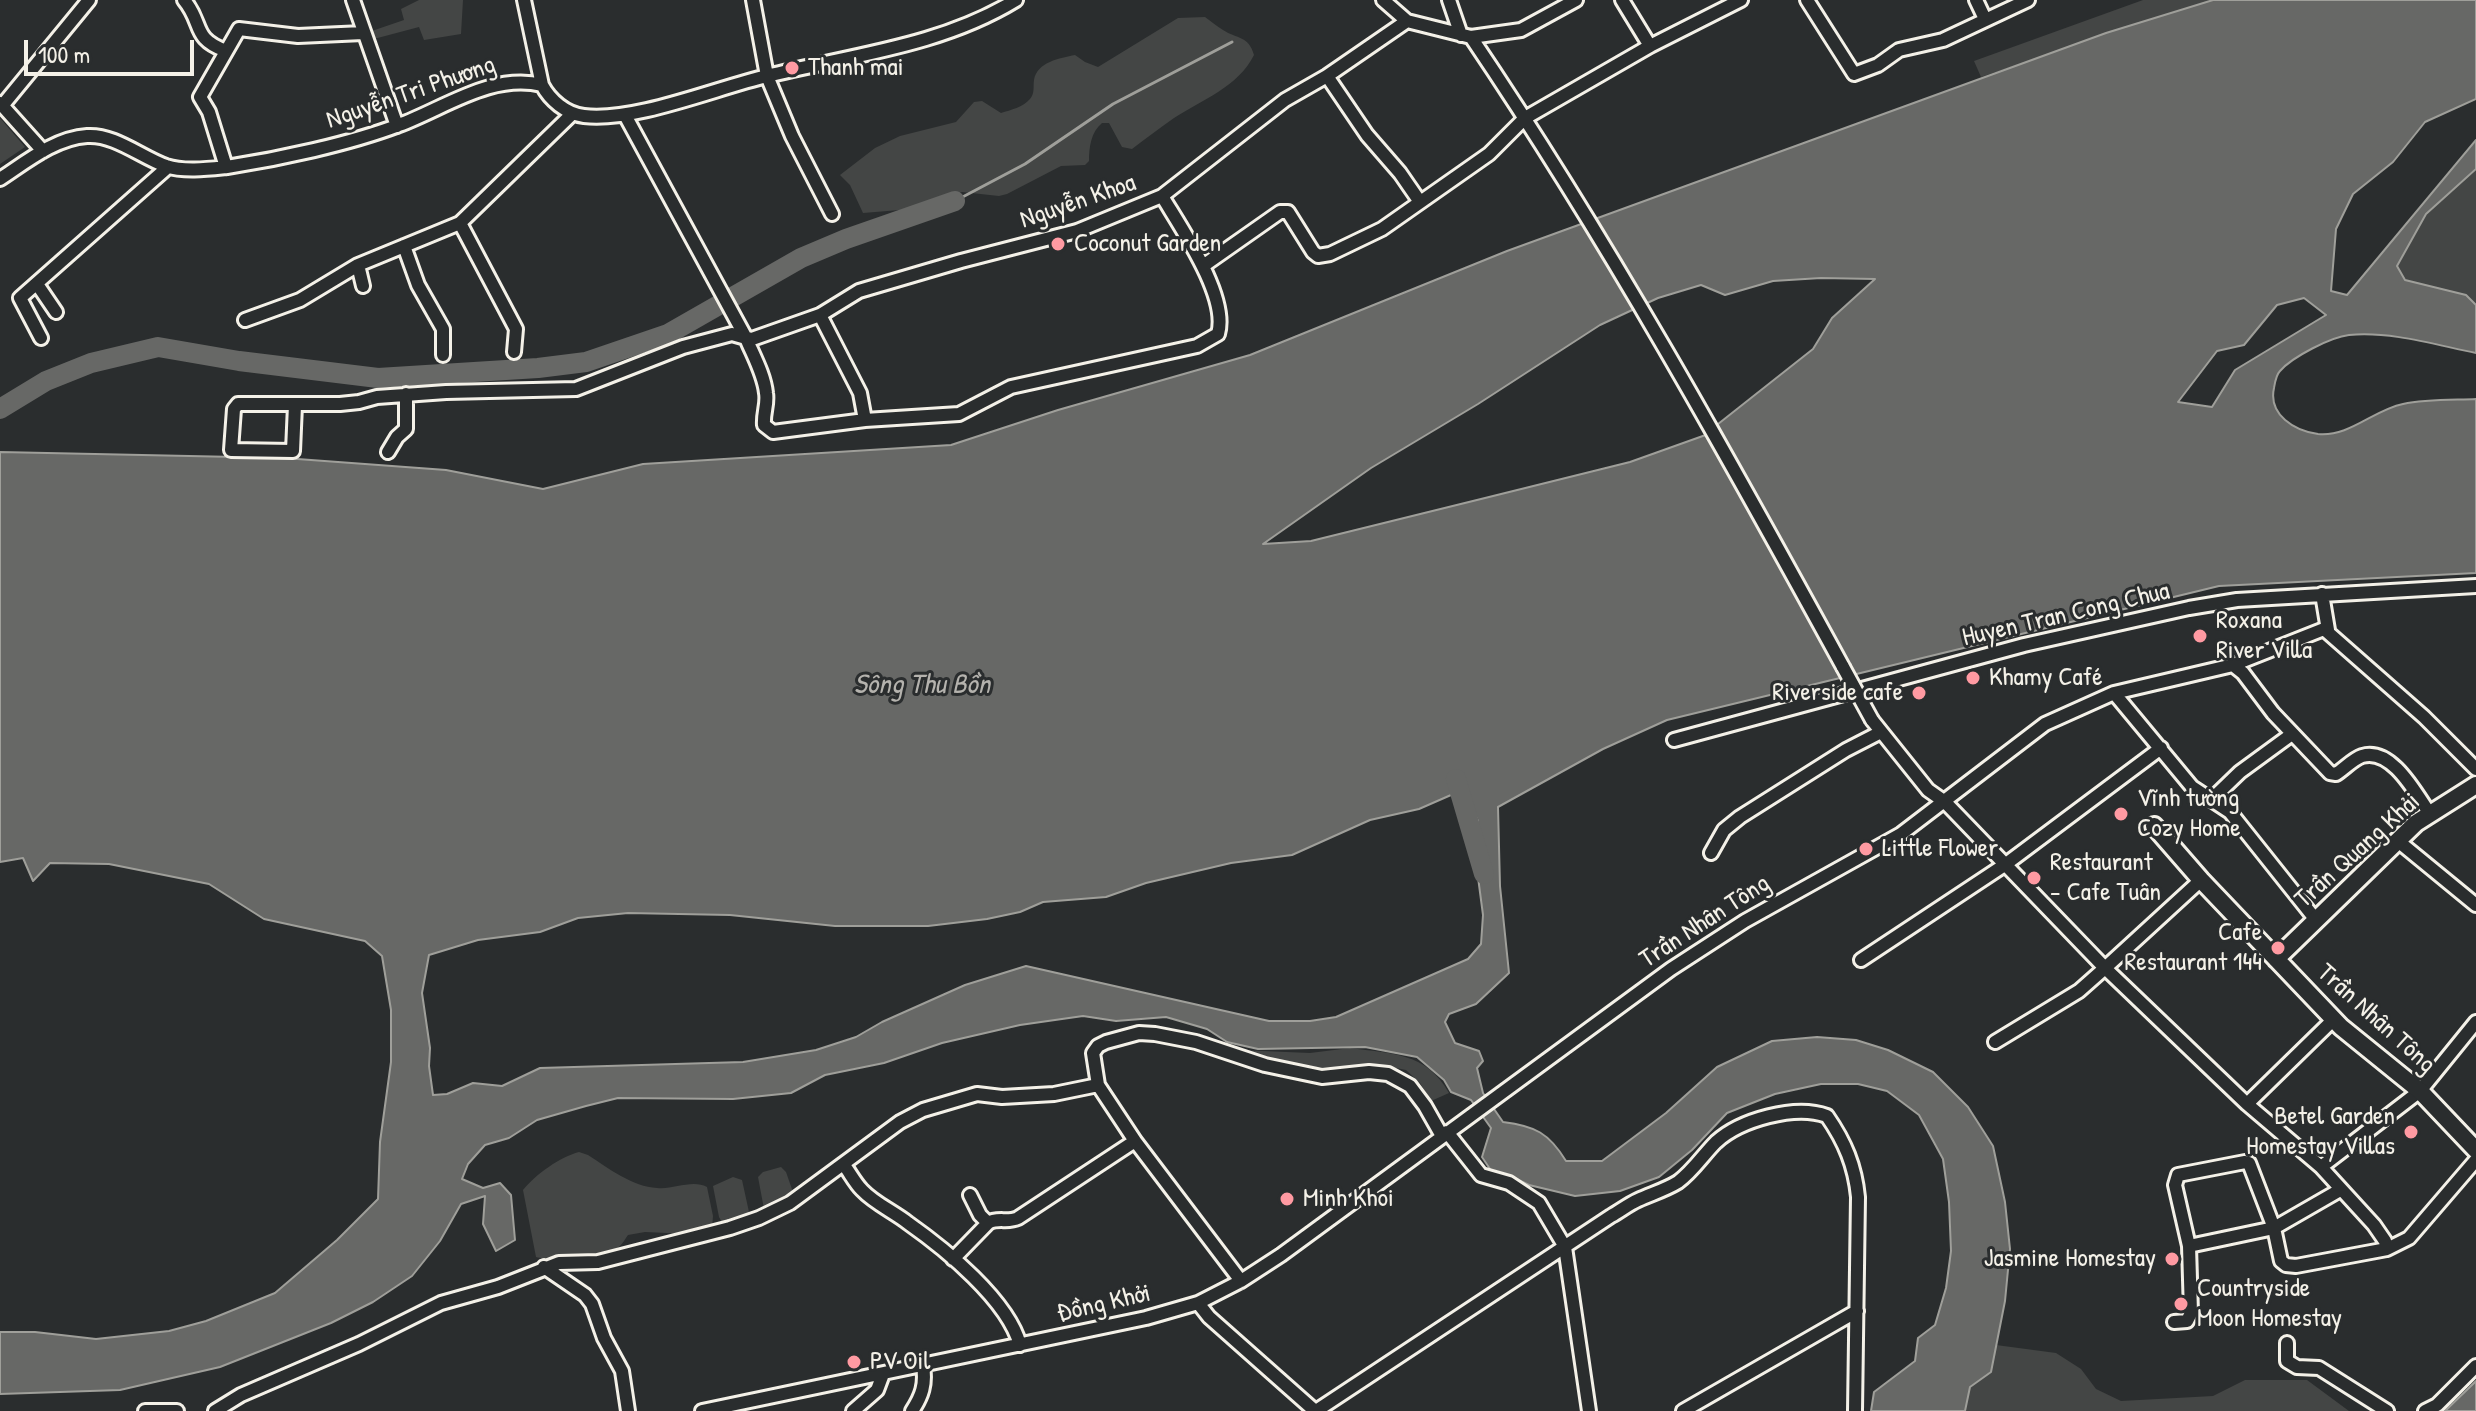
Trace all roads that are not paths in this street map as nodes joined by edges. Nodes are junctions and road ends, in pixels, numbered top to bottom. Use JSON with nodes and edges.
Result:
{"nodes":[{"id":1,"x":89,"y":0,"type":"edge"},
{"id":2,"x":184,"y":0,"type":"edge"},
{"id":3,"x":353,"y":0,"type":"edge"},
{"id":4,"x":524,"y":0,"type":"edge"},
{"id":5,"x":753,"y":0,"type":"edge"},
{"id":6,"x":1016,"y":0,"type":"edge"},
{"id":7,"x":1383,"y":0,"type":"edge"},
{"id":8,"x":1449,"y":0,"type":"edge"},
{"id":9,"x":1576,"y":0,"type":"edge"},
{"id":10,"x":1622,"y":0,"type":"edge"},
{"id":11,"x":1741,"y":0,"type":"edge"},
{"id":12,"x":1807,"y":0,"type":"edge"},
{"id":13,"x":1976,"y":0,"type":"edge"},
{"id":14,"x":2028,"y":0,"type":"edge"},
{"id":15,"x":1985,"y":19,"type":"junction"},
{"id":16,"x":1407,"y":21,"type":"junction"},
{"id":17,"x":363,"y":33,"type":"junction"},
{"id":18,"x":1466,"y":36,"type":"junction"},
{"id":19,"x":1650,"y":46,"type":"junction"},
{"id":20,"x":226,"y":51,"type":"junction"},
{"id":21,"x":767,"y":76,"type":"junction"},
{"id":22,"x":1327,"y":76,"type":"junction"},
{"id":23,"x":542,"y":85,"type":"junction"},
{"id":24,"x":1,"y":105,"type":"edge"},
{"id":25,"x":572,"y":114,"type":"junction"},
{"id":26,"x":625,"y":115,"type":"junction"},
{"id":27,"x":1525,"y":118,"type":"junction"},
{"id":28,"x":397,"y":126,"type":"junction"},
{"id":29,"x":43,"y":151,"type":"junction"},
{"id":30,"x":168,"y":167,"type":"junction"},
{"id":31,"x":226,"y":167,"type":"junction"},
{"id":32,"x":0,"y":179,"type":"edge"},
{"id":33,"x":1162,"y":196,"type":"junction"},
{"id":34,"x":1420,"y":202,"type":"junction"},
{"id":35,"x":832,"y":214,"type":"dead end"},
{"id":36,"x":460,"y":223,"type":"junction"},
{"id":37,"x":404,"y":246,"type":"junction"},
{"id":38,"x":358,"y":265,"type":"junction"},
{"id":39,"x":1203,"y":266,"type":"junction"},
{"id":40,"x":37,"y":284,"type":"junction"},
{"id":41,"x":363,"y":286,"type":"dead end"},
{"id":42,"x":56,"y":312,"type":"dead end"},
{"id":43,"x":820,"y":315,"type":"junction"},
{"id":44,"x":245,"y":320,"type":"dead end"},
{"id":45,"x":41,"y":338,"type":"dead end"},
{"id":46,"x":746,"y":338,"type":"junction"},
{"id":47,"x":514,"y":352,"type":"dead end"},
{"id":48,"x":443,"y":355,"type":"dead end"},
{"id":49,"x":406,"y":394,"type":"junction"},
{"id":50,"x":295,"y":405,"type":"junction"},
{"id":51,"x":865,"y":420,"type":"junction"},
{"id":52,"x":388,"y":452,"type":"dead end"},
{"id":53,"x":2476,"y":586,"type":"edge"},
{"id":54,"x":2322,"y":594,"type":"junction"},
{"id":55,"x":2328,"y":630,"type":"junction"},
{"id":56,"x":2233,"y":665,"type":"junction"},
{"id":57,"x":2114,"y":693,"type":"junction"},
{"id":58,"x":1881,"y":732,"type":"junction"},
{"id":59,"x":2292,"y":734,"type":"junction"},
{"id":60,"x":1674,"y":740,"type":"dead end"},
{"id":61,"x":2161,"y":748,"type":"junction"},
{"id":62,"x":2476,"y":769,"type":"edge"},
{"id":63,"x":2476,"y":785,"type":"edge"},
{"id":64,"x":2211,"y":800,"type":"junction"},
{"id":65,"x":1945,"y":802,"type":"junction"},
{"id":66,"x":2430,"y":814,"type":"junction"},
{"id":67,"x":2154,"y":826,"type":"dead end"},
{"id":68,"x":2398,"y":841,"type":"junction"},
{"id":69,"x":1711,"y":853,"type":"dead end"},
{"id":70,"x":2006,"y":864,"type":"junction"},
{"id":71,"x":2201,"y":880,"type":"junction"},
{"id":72,"x":2476,"y":905,"type":"edge"},
{"id":73,"x":2316,"y":920,"type":"junction"},
{"id":74,"x":2276,"y":959,"type":"junction"},
{"id":75,"x":1861,"y":960,"type":"dead end"},
{"id":76,"x":2105,"y":968,"type":"junction"},
{"id":77,"x":2334,"y":1019,"type":"junction"},
{"id":78,"x":2476,"y":1022,"type":"edge"},
{"id":79,"x":1995,"y":1042,"type":"dead end"},
{"id":80,"x":1098,"y":1085,"type":"junction"},
{"id":81,"x":2420,"y":1091,"type":"junction"},
{"id":82,"x":2247,"y":1104,"type":"junction"},
{"id":83,"x":1464,"y":1120,"type":"joint"},
{"id":84,"x":1444,"y":1134,"type":"junction"},
{"id":85,"x":1135,"y":1141,"type":"junction"},
{"id":86,"x":2476,"y":1150,"type":"edge"},
{"id":87,"x":2476,"y":1160,"type":"edge"},
{"id":88,"x":844,"y":1165,"type":"junction"},
{"id":89,"x":2321,"y":1167,"type":"junction"},
{"id":90,"x":2340,"y":1190,"type":"junction"},
{"id":91,"x":970,"y":1195,"type":"dead end"},
{"id":92,"x":988,"y":1223,"type":"junction"},
{"id":93,"x":2274,"y":1228,"type":"junction"},
{"id":94,"x":2189,"y":1246,"type":"junction"},
{"id":95,"x":1565,"y":1247,"type":"junction"},
{"id":96,"x":2387,"y":1249,"type":"junction"},
{"id":97,"x":953,"y":1259,"type":"junction"},
{"id":98,"x":544,"y":1267,"type":"junction"},
{"id":99,"x":1241,"y":1281,"type":"junction"},
{"id":100,"x":1198,"y":1303,"type":"junction"},
{"id":101,"x":1857,"y":1311,"type":"junction"},
{"id":102,"x":2174,"y":1322,"type":"dead end"},
{"id":103,"x":2287,"y":1343,"type":"dead end"},
{"id":104,"x":1020,"y":1345,"type":"junction"},
{"id":105,"x":923,"y":1366,"type":"junction"},
{"id":106,"x":2476,"y":1366,"type":"edge"},
{"id":107,"x":883,"y":1374,"type":"junction"},
{"id":108,"x":145,"y":1411,"type":"edge"},
{"id":109,"x":177,"y":1411,"type":"edge"},
{"id":110,"x":215,"y":1411,"type":"edge"},
{"id":111,"x":628,"y":1411,"type":"edge"},
{"id":112,"x":702,"y":1411,"type":"edge"},
{"id":113,"x":853,"y":1411,"type":"edge"},
{"id":114,"x":912,"y":1411,"type":"edge"},
{"id":115,"x":1316,"y":1411,"type":"edge"},
{"id":116,"x":1589,"y":1411,"type":"edge"},
{"id":117,"x":1683,"y":1411,"type":"edge"},
{"id":118,"x":1855,"y":1411,"type":"edge"},
{"id":119,"x":2387,"y":1411,"type":"edge"},
{"id":120,"x":2425,"y":1411,"type":"edge"}],
"edges":[{"from":1,"to":24,"type":"street"},
{"from":2,"to":20,"type":"street"},
{"from":3,"to":17,"type":"street"},
{"from":4,"to":23,"type":"street"},
{"from":5,"to":21,"type":"street"},
{"from":6,"to":21,"type":"street"},
{"from":7,"to":16,"type":"street"},
{"from":8,"to":18,"type":"street"},
{"from":9,"to":18,"type":"street"},
{"from":10,"to":19,"type":"street"},
{"from":11,"to":19,"type":"street"},
{"from":12,"to":15,"type":"street"},
{"from":13,"to":15,"type":"street"},
{"from":14,"to":15,"type":"street"},
{"from":16,"to":18,"type":"street"},
{"from":16,"to":22,"type":"street","name":"Nguyễn Khoa"},
{"from":17,"to":20,"type":"street"},
{"from":17,"to":28,"type":"street"},
{"from":18,"to":27,"type":"street"},
{"from":19,"to":27,"type":"street"},
{"from":20,"to":31,"type":"street"},
{"from":21,"to":26,"type":"street"},
{"from":21,"to":35,"type":"street"},
{"from":22,"to":33,"type":"street","name":"Nguyễn Khoa"},
{"from":22,"to":34,"type":"street"},
{"from":23,"to":25,"type":"street"},
{"from":23,"to":28,"type":"street","name":"Nguyễn Tri Phương"},
{"from":24,"to":29,"type":"street"},
{"from":25,"to":26,"type":"street"},
{"from":25,"to":36,"type":"street"},
{"from":26,"to":46,"type":"street"},
{"from":27,"to":34,"type":"street"},
{"from":27,"to":58,"type":"street","bridge":true},
{"from":28,"to":31,"type":"street","name":"Nguyễn Tri Phương"},
{"from":29,"to":30,"type":"street","name":"Nguyễn Tri Phương"},
{"from":29,"to":32,"type":"street","name":"Nguyễn Tri Phương"},
{"from":30,"to":31,"type":"street","name":"Nguyễn Tri Phương"},
{"from":30,"to":40,"type":"street"},
{"from":33,"to":39,"type":"street"},
{"from":33,"to":43,"type":"street","name":"Nguyễn Khoa"},
{"from":34,"to":39,"type":"street"},
{"from":36,"to":37,"type":"street"},
{"from":36,"to":47,"type":"street"},
{"from":37,"to":38,"type":"street"},
{"from":37,"to":48,"type":"street"},
{"from":38,"to":41,"type":"street"},
{"from":38,"to":44,"type":"street"},
{"from":39,"to":51,"type":"street"},
{"from":40,"to":42,"type":"street"},
{"from":40,"to":45,"type":"street"},
{"from":43,"to":46,"type":"street","name":"Nguyễn Khoa"},
{"from":43,"to":51,"type":"street"},
{"from":46,"to":49,"type":"street","name":"Nguyễn Khoa"},
{"from":46,"to":51,"type":"street"},
{"from":49,"to":50,"type":"street","name":"Nguyễn Khoa"},
{"from":49,"to":52,"type":"street"},
{"from":50,"to":50,"type":"street","name":"Nguyễn Khoa"},
{"from":53,"to":54,"type":"street","name":"Huyen Tran Cong Chua"},
{"from":54,"to":55,"type":"street"},
{"from":54,"to":60,"type":"street","name":"Huyen Tran Cong Chua"},
{"from":55,"to":56,"type":"street","name":"Trần Nhân Tông"},
{"from":55,"to":62,"type":"street"},
{"from":56,"to":57,"type":"street","name":"Trần Nhân Tông"},
{"from":56,"to":59,"type":"street"},
{"from":57,"to":61,"type":"street"},
{"from":57,"to":65,"type":"street","name":"Trần Nhân Tông"},
{"from":58,"to":65,"type":"street"},
{"from":58,"to":69,"type":"street"},
{"from":59,"to":64,"type":"street"},
{"from":59,"to":66,"type":"street"},
{"from":61,"to":64,"type":"street"},
{"from":61,"to":70,"type":"street"},
{"from":63,"to":66,"type":"street","name":"Trần Quang Khải"},
{"from":64,"to":73,"type":"street"},
{"from":65,"to":70,"type":"street"},
{"from":65,"to":83,"type":"street","name":"Trần Nhân Tông"},
{"from":66,"to":68,"type":"street","name":"Trần Quang Khải"},
{"from":67,"to":71,"type":"street","name":"Trần Nhân Tông"},
{"from":68,"to":72,"type":"street"},
{"from":68,"to":73,"type":"street","name":"Trần Quang Khải"},
{"from":70,"to":75,"type":"street"},
{"from":70,"to":76,"type":"street"},
{"from":71,"to":74,"type":"street","name":"Trần Nhân Tông"},
{"from":71,"to":76,"type":"street"},
{"from":73,"to":74,"type":"street","name":"Trần Quang Khải"},
{"from":74,"to":77,"type":"street","name":"Trần Nhân Tông"},
{"from":76,"to":79,"type":"street"},
{"from":76,"to":82,"type":"street"},
{"from":77,"to":81,"type":"street","name":"Trần Nhân Tông"},
{"from":77,"to":82,"type":"street"},
{"from":78,"to":81,"type":"street"},
{"from":80,"to":84,"type":"street"},
{"from":80,"to":85,"type":"street"},
{"from":80,"to":88,"type":"street"},
{"from":81,"to":86,"type":"street","name":"Trần Nhân Tông"},
{"from":81,"to":89,"type":"street"},
{"from":82,"to":89,"type":"street"},
{"from":83,"to":84,"type":"street","name":"Đồng Khởi"},
{"from":84,"to":95,"type":"street"},
{"from":84,"to":99,"type":"street","name":"Đồng Khởi"},
{"from":85,"to":92,"type":"street"},
{"from":85,"to":99,"type":"street"},
{"from":87,"to":96,"type":"street"},
{"from":88,"to":97,"type":"street"},
{"from":88,"to":98,"type":"street"},
{"from":89,"to":90,"type":"street"},
{"from":90,"to":93,"type":"street"},
{"from":90,"to":96,"type":"street"},
{"from":91,"to":92,"type":"street"},
{"from":92,"to":97,"type":"street"},
{"from":93,"to":94,"type":"street"},
{"from":93,"to":94,"type":"street"},
{"from":93,"to":96,"type":"street"},
{"from":94,"to":102,"type":"street"},
{"from":95,"to":101,"type":"street"},
{"from":95,"to":115,"type":"street"},
{"from":95,"to":116,"type":"street"},
{"from":97,"to":104,"type":"street"},
{"from":98,"to":110,"type":"street"},
{"from":98,"to":111,"type":"street"},
{"from":99,"to":100,"type":"street","name":"Đồng Khởi"},
{"from":100,"to":104,"type":"street","name":"Đồng Khởi"},
{"from":100,"to":115,"type":"street"},
{"from":101,"to":117,"type":"street"},
{"from":101,"to":118,"type":"street"},
{"from":103,"to":119,"type":"street"},
{"from":104,"to":105,"type":"street","name":"Đồng Khởi"},
{"from":105,"to":107,"type":"street","name":"Đồng Khởi"},
{"from":105,"to":114,"type":"street"},
{"from":106,"to":120,"type":"street"},
{"from":107,"to":112,"type":"street","name":"Đồng Khởi"},
{"from":107,"to":113,"type":"street"},
{"from":108,"to":109,"type":"street"}]}
